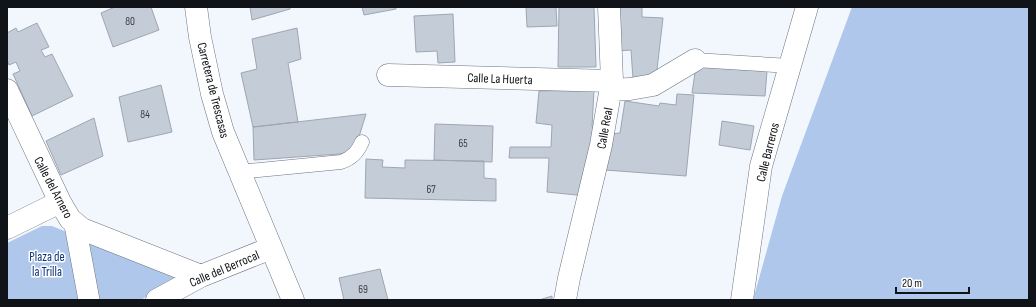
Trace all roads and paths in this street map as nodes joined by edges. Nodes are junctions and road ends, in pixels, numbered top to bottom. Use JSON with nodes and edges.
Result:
{"nodes":[{"id":1,"x":196,"y":7,"type":"edge"},
{"id":2,"x":609,"y":7,"type":"edge"},
{"id":3,"x":807,"y":7,"type":"edge"},
{"id":4,"x":695,"y":60,"type":"joint"},
{"id":5,"x":790,"y":66,"type":"junction"},
{"id":6,"x":388,"y":75,"type":"dead end"},
{"id":7,"x":611,"y":86,"type":"junction"},
{"id":8,"x":7,"y":90,"type":"edge"},
{"id":9,"x":362,"y":142,"type":"dead end"},
{"id":10,"x":239,"y":172,"type":"junction"},
{"id":11,"x":60,"y":202,"type":"junction"},
{"id":12,"x":75,"y":224,"type":"junction"},
{"id":13,"x":7,"y":228,"type":"edge"},
{"id":14,"x":271,"y":248,"type":"junction"},
{"id":15,"x":201,"y":276,"type":"junction"},
{"id":16,"x":89,"y":300,"type":"edge"},
{"id":17,"x":157,"y":300,"type":"edge"},
{"id":18,"x":294,"y":300,"type":"edge"},
{"id":19,"x":565,"y":300,"type":"edge"},
{"id":20,"x":742,"y":300,"type":"edge"}],
"edges":[{"from":1,"to":10,"type":"street","name":"Carretera de Trescasas"},
{"from":2,"to":7,"type":"street","name":"Calle Real"},
{"from":3,"to":5,"type":"street","name":"Calle Barreros"},
{"from":4,"to":5,"type":"lane"},
{"from":4,"to":7,"type":"street","name":"Calle La Huerta"},
{"from":5,"to":20,"type":"street","name":"Calle Barreros"},
{"from":6,"to":7,"type":"street","name":"Calle La Huerta"},
{"from":7,"to":19,"type":"street","name":"Calle Real"},
{"from":8,"to":11,"type":"street","name":"Calle del Arnero"},
{"from":9,"to":10,"type":"lane"},
{"from":10,"to":14,"type":"street","name":"Carretera de Trescasas"},
{"from":11,"to":12,"type":"street","name":"Calle del Arnero"},
{"from":11,"to":13,"type":"street"},
{"from":12,"to":15,"type":"street","name":"Calle del Arnero"},
{"from":12,"to":16,"type":"street"},
{"from":14,"to":15,"type":"street","name":"Calle del Berrocal"},
{"from":14,"to":18,"type":"street","name":"Carretera de Trescasas"},
{"from":15,"to":17,"type":"street","name":"Calle del Berrocal"}]}
